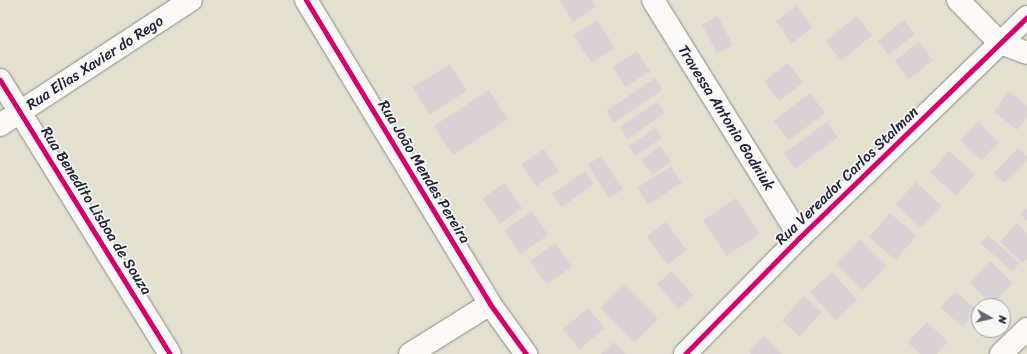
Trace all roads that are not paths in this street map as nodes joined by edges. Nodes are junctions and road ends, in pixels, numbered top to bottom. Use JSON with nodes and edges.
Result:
{"nodes":[{"id":1,"x":190,"y":0,"type":"edge"},
{"id":2,"x":306,"y":0,"type":"edge"},
{"id":3,"x":653,"y":0,"type":"edge"},
{"id":4,"x":958,"y":0,"type":"edge"},
{"id":5,"x":1027,"y":17,"type":"edge"},
{"id":6,"x":1000,"y":44,"type":"junction"},
{"id":7,"x":1027,"y":53,"type":"edge"},
{"id":8,"x":0,"y":80,"type":"edge"},
{"id":9,"x":20,"y":112,"type":"junction"},
{"id":10,"x":0,"y":125,"type":"edge"},
{"id":11,"x":800,"y":237,"type":"junction"},
{"id":12,"x":490,"y":304,"type":"junction"},
{"id":13,"x":1027,"y":329,"type":"edge"},
{"id":14,"x":170,"y":354,"type":"edge"},
{"id":15,"x":410,"y":354,"type":"edge"},
{"id":16,"x":526,"y":354,"type":"edge"},
{"id":17,"x":685,"y":354,"type":"edge"},
{"id":18,"x":1001,"y":354,"type":"edge"}],
"edges":[{"from":1,"to":9,"type":"street","name":"Rua Elias Xavier do Rego"},
{"from":2,"to":12,"type":"street","name":"Rua João Mendes Pereira"},
{"from":3,"to":11,"type":"street","name":"Travessa Antonio Godniuk"},
{"from":4,"to":6,"type":"street"},
{"from":5,"to":6,"type":"street","name":"Rua Vereador Carlos Stalman"},
{"from":6,"to":7,"type":"street"},
{"from":6,"to":11,"type":"street","name":"Rua Vereador Carlos Stalman"},
{"from":8,"to":9,"type":"street","name":"Rua Benedito Lisboa de Souza"},
{"from":9,"to":10,"type":"street","name":"Rua Elias Xavier do Rego"},
{"from":9,"to":14,"type":"street","name":"Rua Benedito Lisboa de Souza"},
{"from":11,"to":17,"type":"street","name":"Rua Vereador Carlos Stalman"},
{"from":12,"to":15,"type":"street"},
{"from":12,"to":16,"type":"street","name":"Rua João Mendes Pereira"},
{"from":13,"to":18,"type":"street"}]}
